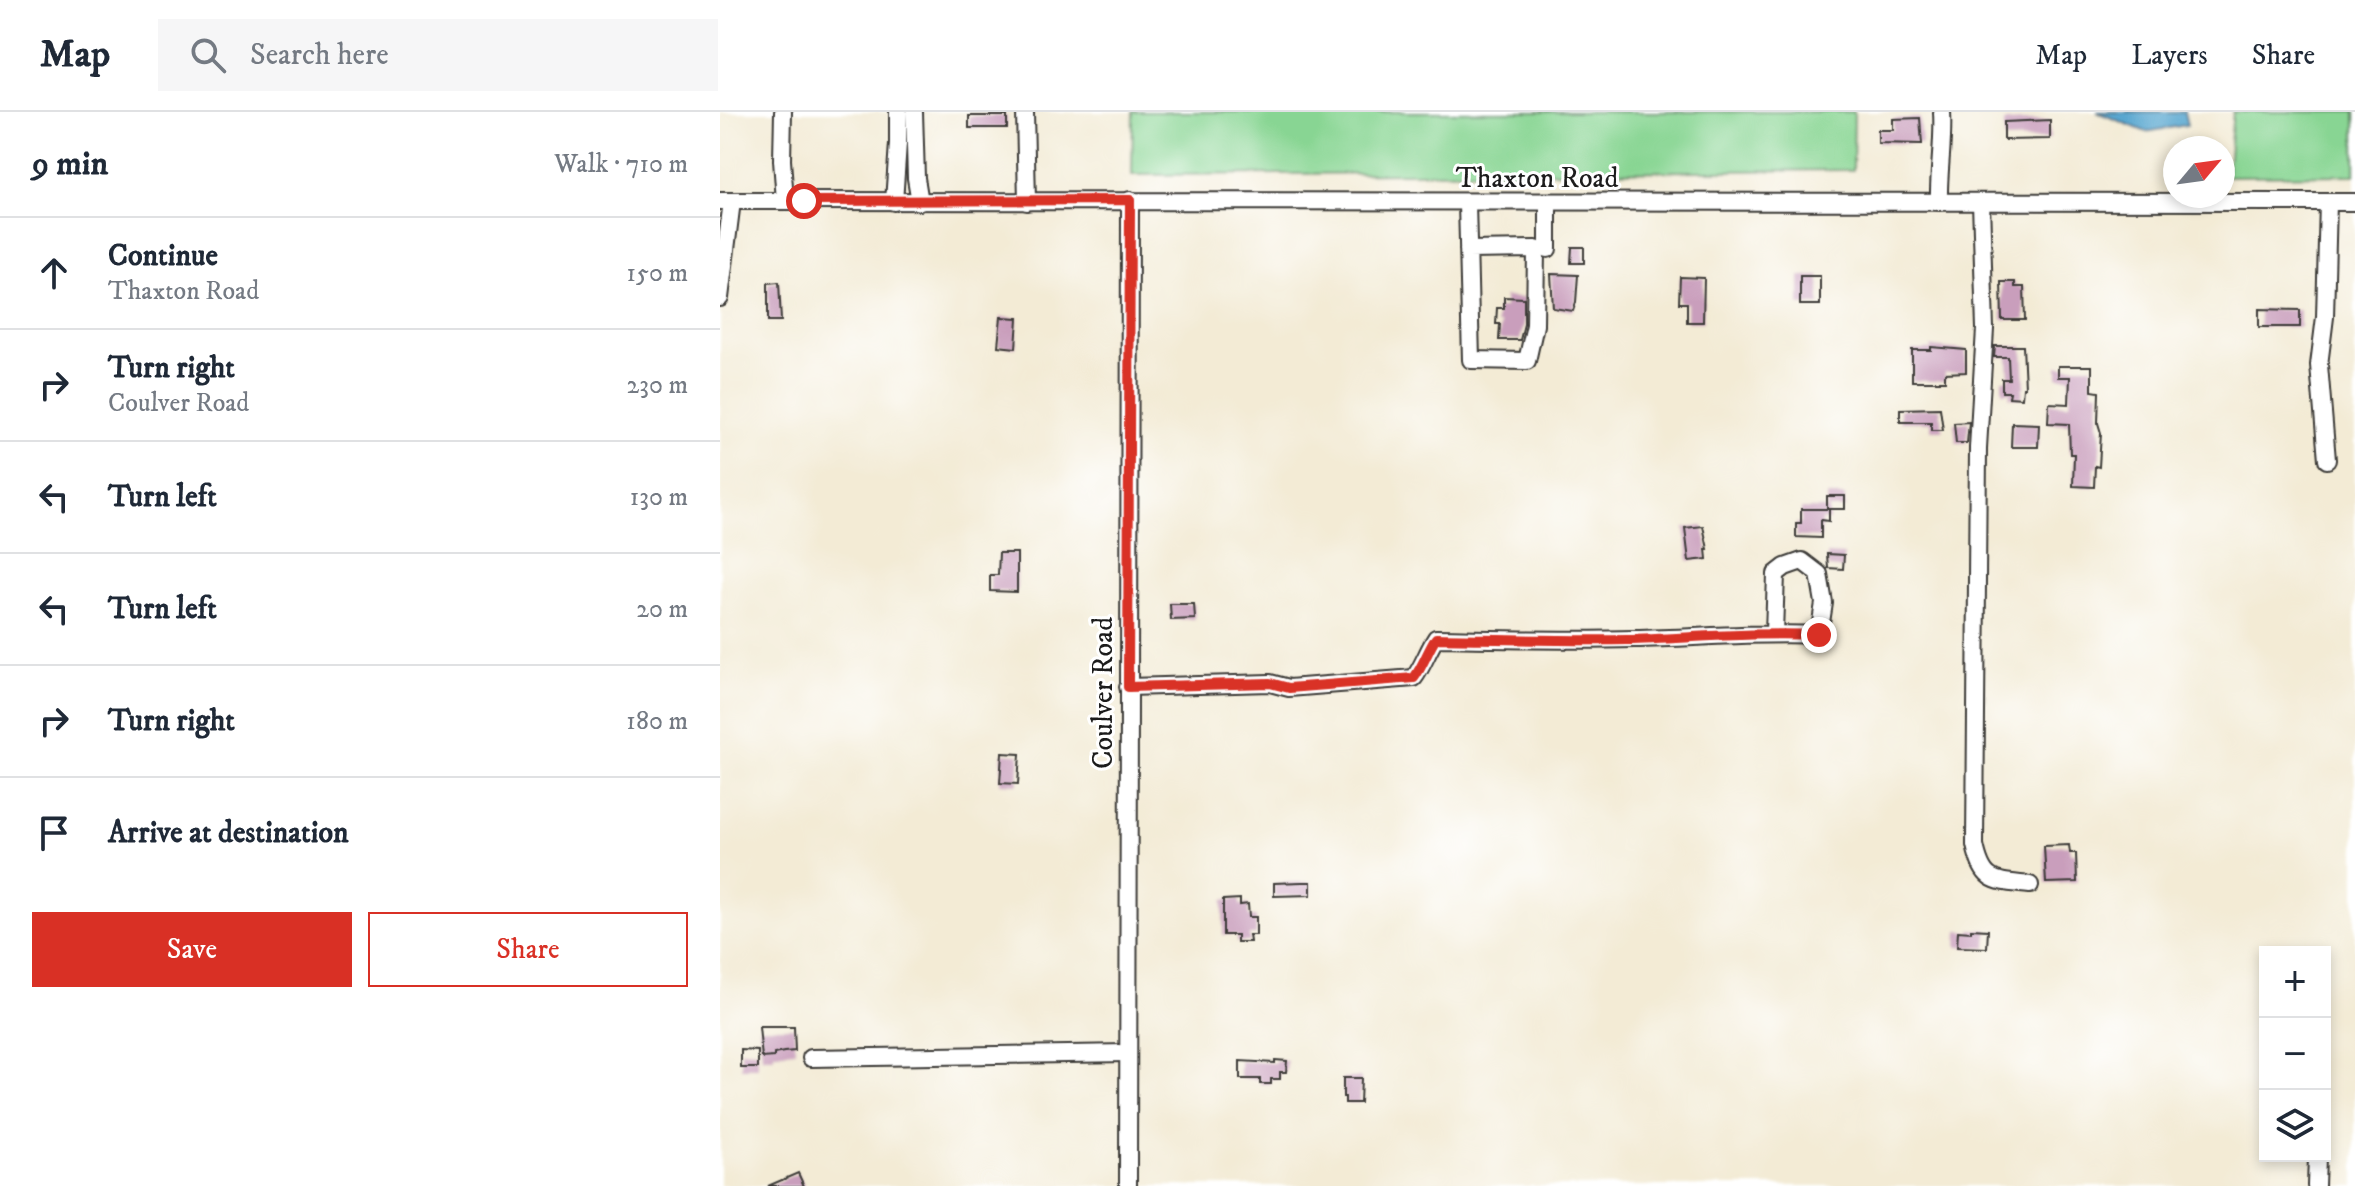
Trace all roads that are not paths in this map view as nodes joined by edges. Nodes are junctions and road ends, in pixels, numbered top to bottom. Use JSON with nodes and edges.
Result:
{"nodes":[{"id":1,"x":783,"y":112,"type":"edge"},
{"id":2,"x":898,"y":112,"type":"edge"},
{"id":3,"x":914,"y":112,"type":"edge"},
{"id":4,"x":1025,"y":112,"type":"edge"},
{"id":5,"x":1942,"y":112,"type":"edge"},
{"id":6,"x":1130,"y":200,"type":"junction"},
{"id":7,"x":726,"y":201,"type":"edge"},
{"id":8,"x":785,"y":201,"type":"junction"},
{"id":9,"x":894,"y":202,"type":"junction"},
{"id":10,"x":920,"y":202,"type":"junction"},
{"id":11,"x":1027,"y":202,"type":"junction"},
{"id":12,"x":1548,"y":202,"type":"junction"},
{"id":13,"x":1939,"y":202,"type":"junction"},
{"id":14,"x":1981,"y":202,"type":"junction"},
{"id":15,"x":2328,"y":202,"type":"junction"},
{"id":16,"x":2355,"y":202,"type":"edge"},
{"id":17,"x":1467,"y":203,"type":"junction"},
{"id":18,"x":1549,"y":249,"type":"junction"},
{"id":19,"x":1468,"y":250,"type":"junction"},
{"id":20,"x":720,"y":298,"type":"edge"},
{"id":21,"x":2327,"y":460,"type":"dead end"},
{"id":22,"x":1774,"y":633,"type":"junction"},
{"id":23,"x":1128,"y":687,"type":"junction"},
{"id":24,"x":2030,"y":885,"type":"dead end"},
{"id":25,"x":1128,"y":1053,"type":"junction"},
{"id":26,"x":811,"y":1058,"type":"dead end"},
{"id":27,"x":2317,"y":1162,"type":"edge"},
{"id":28,"x":1128,"y":1186,"type":"edge"},
{"id":29,"x":2316,"y":1186,"type":"edge"}],
"edges":[{"from":1,"to":8,"type":"street"},
{"from":2,"to":9,"type":"street"},
{"from":3,"to":10,"type":"street"},
{"from":4,"to":11,"type":"street"},
{"from":5,"to":13,"type":"street"},
{"from":6,"to":11,"type":"street","name":"Thaxton Road"},
{"from":6,"to":17,"type":"street","name":"Thaxton Road"},
{"from":6,"to":23,"type":"street","name":"Coulver Road"},
{"from":7,"to":8,"type":"street","name":"Thaxton Road"},
{"from":7,"to":20,"type":"street"},
{"from":8,"to":9,"type":"street","name":"Thaxton Road"},
{"from":9,"to":10,"type":"street","name":"Thaxton Road"},
{"from":10,"to":11,"type":"street","name":"Thaxton Road"},
{"from":12,"to":13,"type":"street","name":"Thaxton Road"},
{"from":12,"to":17,"type":"street","name":"Thaxton Road"},
{"from":12,"to":18,"type":"street"},
{"from":13,"to":14,"type":"street","name":"Thaxton Road"},
{"from":14,"to":15,"type":"street","name":"Thaxton Road"},
{"from":14,"to":24,"type":"street"},
{"from":15,"to":16,"type":"street","name":"Thaxton Road"},
{"from":15,"to":21,"type":"street"},
{"from":17,"to":19,"type":"street"},
{"from":18,"to":19,"type":"street"},
{"from":18,"to":19,"type":"street"},
{"from":22,"to":22,"type":"street"},
{"from":22,"to":23,"type":"street"},
{"from":23,"to":25,"type":"street","name":"Coulver Road"},
{"from":25,"to":26,"type":"street"},
{"from":25,"to":28,"type":"street","name":"Coulver Road"},
{"from":27,"to":29,"type":"street"}]}
